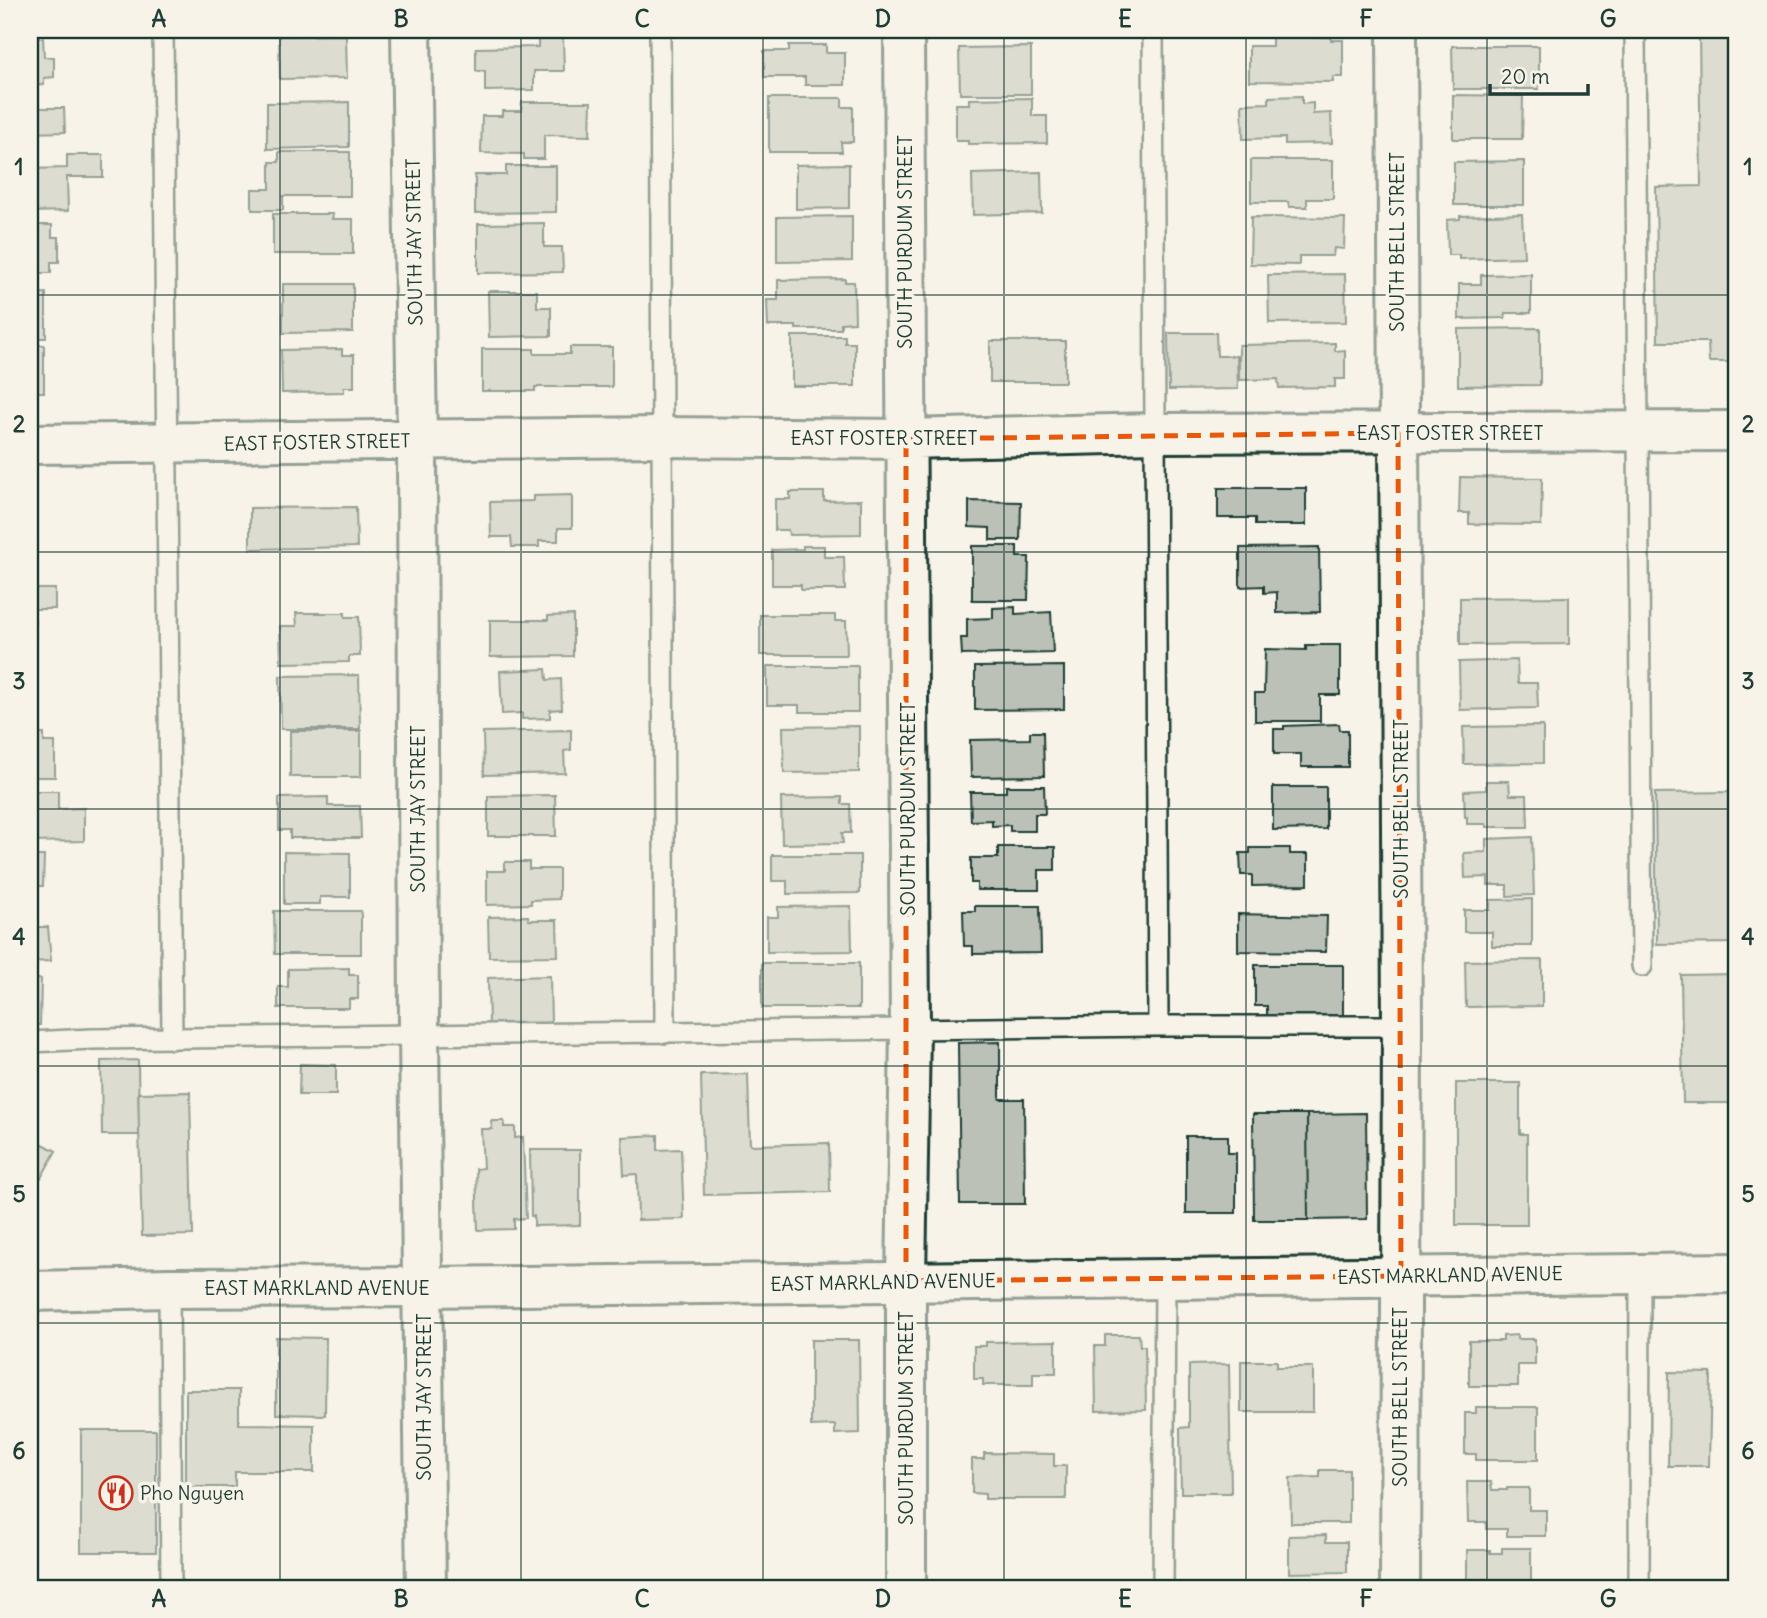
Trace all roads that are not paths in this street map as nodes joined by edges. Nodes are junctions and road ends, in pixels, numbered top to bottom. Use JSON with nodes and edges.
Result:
{"nodes":[{"id":1,"x":163,"y":30,"type":"edge"},
{"id":2,"x":411,"y":30,"type":"edge"},
{"id":3,"x":660,"y":30,"type":"edge"},
{"id":4,"x":904,"y":30,"type":"edge"},
{"id":5,"x":1153,"y":30,"type":"edge"},
{"id":6,"x":1397,"y":30,"type":"edge"},
{"id":7,"x":1636,"y":30,"type":"edge"},
{"id":8,"x":1737,"y":431,"type":"edge"},
{"id":9,"x":1638,"y":432,"type":"junction"},
{"id":10,"x":1155,"y":433,"type":"junction"},
{"id":11,"x":1398,"y":433,"type":"junction"},
{"id":12,"x":662,"y":437,"type":"junction"},
{"id":13,"x":906,"y":439,"type":"junction"},
{"id":14,"x":417,"y":440,"type":"junction"},
{"id":15,"x":166,"y":443,"type":"junction"},
{"id":16,"x":30,"y":444,"type":"edge"},
{"id":17,"x":1642,"y":966,"type":"dead end"},
{"id":18,"x":1158,"y":1026,"type":"junction"},
{"id":19,"x":1402,"y":1026,"type":"junction"},
{"id":20,"x":910,"y":1030,"type":"junction"},
{"id":21,"x":665,"y":1033,"type":"junction"},
{"id":22,"x":419,"y":1035,"type":"junction"},
{"id":23,"x":172,"y":1039,"type":"junction"},
{"id":24,"x":30,"y":1042,"type":"edge"},
{"id":25,"x":1737,"y":1273,"type":"edge"},
{"id":26,"x":1640,"y":1274,"type":"junction"},
{"id":27,"x":1401,"y":1276,"type":"junction"},
{"id":28,"x":1165,"y":1279,"type":"junction"},
{"id":29,"x":906,"y":1282,"type":"junction"},
{"id":30,"x":423,"y":1287,"type":"junction"},
{"id":31,"x":169,"y":1288,"type":"junction"},
{"id":32,"x":30,"y":1291,"type":"edge"},
{"id":33,"x":171,"y":1588,"type":"edge"},
{"id":34,"x":426,"y":1588,"type":"edge"},
{"id":35,"x":906,"y":1588,"type":"edge"},
{"id":36,"x":1163,"y":1588,"type":"edge"},
{"id":37,"x":1400,"y":1588,"type":"edge"},
{"id":38,"x":1639,"y":1588,"type":"edge"}],
"edges":[{"from":1,"to":15,"type":"lane"},
{"from":2,"to":14,"type":"street","name":"SOUTH JAY STREET"},
{"from":3,"to":12,"type":"lane"},
{"from":4,"to":13,"type":"street","name":"SOUTH PURDUM STREET"},
{"from":5,"to":10,"type":"lane"},
{"from":6,"to":11,"type":"street","name":"SOUTH BELL STREET"},
{"from":7,"to":9,"type":"lane"},
{"from":8,"to":9,"type":"street","name":"EAST FOSTER STREET"},
{"from":9,"to":11,"type":"street","name":"EAST FOSTER STREET"},
{"from":9,"to":17,"type":"lane"},
{"from":10,"to":11,"type":"street","name":"EAST FOSTER STREET"},
{"from":10,"to":13,"type":"street","name":"EAST FOSTER STREET"},
{"from":10,"to":18,"type":"lane"},
{"from":11,"to":19,"type":"street","name":"SOUTH BELL STREET"},
{"from":12,"to":13,"type":"street","name":"EAST FOSTER STREET"},
{"from":12,"to":14,"type":"street","name":"EAST FOSTER STREET"},
{"from":12,"to":21,"type":"lane"},
{"from":13,"to":20,"type":"street","name":"SOUTH PURDUM STREET"},
{"from":14,"to":15,"type":"street","name":"EAST FOSTER STREET"},
{"from":14,"to":22,"type":"street","name":"SOUTH JAY STREET"},
{"from":15,"to":16,"type":"street","name":"EAST FOSTER STREET"},
{"from":15,"to":23,"type":"lane"},
{"from":18,"to":19,"type":"lane"},
{"from":18,"to":20,"type":"lane"},
{"from":19,"to":27,"type":"street","name":"SOUTH BELL STREET"},
{"from":20,"to":21,"type":"lane"},
{"from":20,"to":29,"type":"street","name":"SOUTH PURDUM STREET"},
{"from":21,"to":22,"type":"lane"},
{"from":22,"to":23,"type":"lane"},
{"from":22,"to":30,"type":"street","name":"SOUTH JAY STREET"},
{"from":23,"to":24,"type":"lane"},
{"from":25,"to":26,"type":"street","name":"EAST MARKLAND AVENUE"},
{"from":26,"to":27,"type":"street","name":"EAST MARKLAND AVENUE"},
{"from":26,"to":38,"type":"lane"},
{"from":27,"to":28,"type":"street","name":"EAST MARKLAND AVENUE"},
{"from":27,"to":37,"type":"street","name":"SOUTH BELL STREET"},
{"from":28,"to":29,"type":"street","name":"EAST MARKLAND AVENUE"},
{"from":28,"to":36,"type":"lane"},
{"from":29,"to":30,"type":"street","name":"EAST MARKLAND AVENUE"},
{"from":29,"to":35,"type":"street","name":"SOUTH PURDUM STREET"},
{"from":30,"to":31,"type":"street","name":"EAST MARKLAND AVENUE"},
{"from":30,"to":34,"type":"street","name":"SOUTH JAY STREET"},
{"from":31,"to":32,"type":"street","name":"EAST MARKLAND AVENUE"},
{"from":31,"to":33,"type":"lane"}]}
